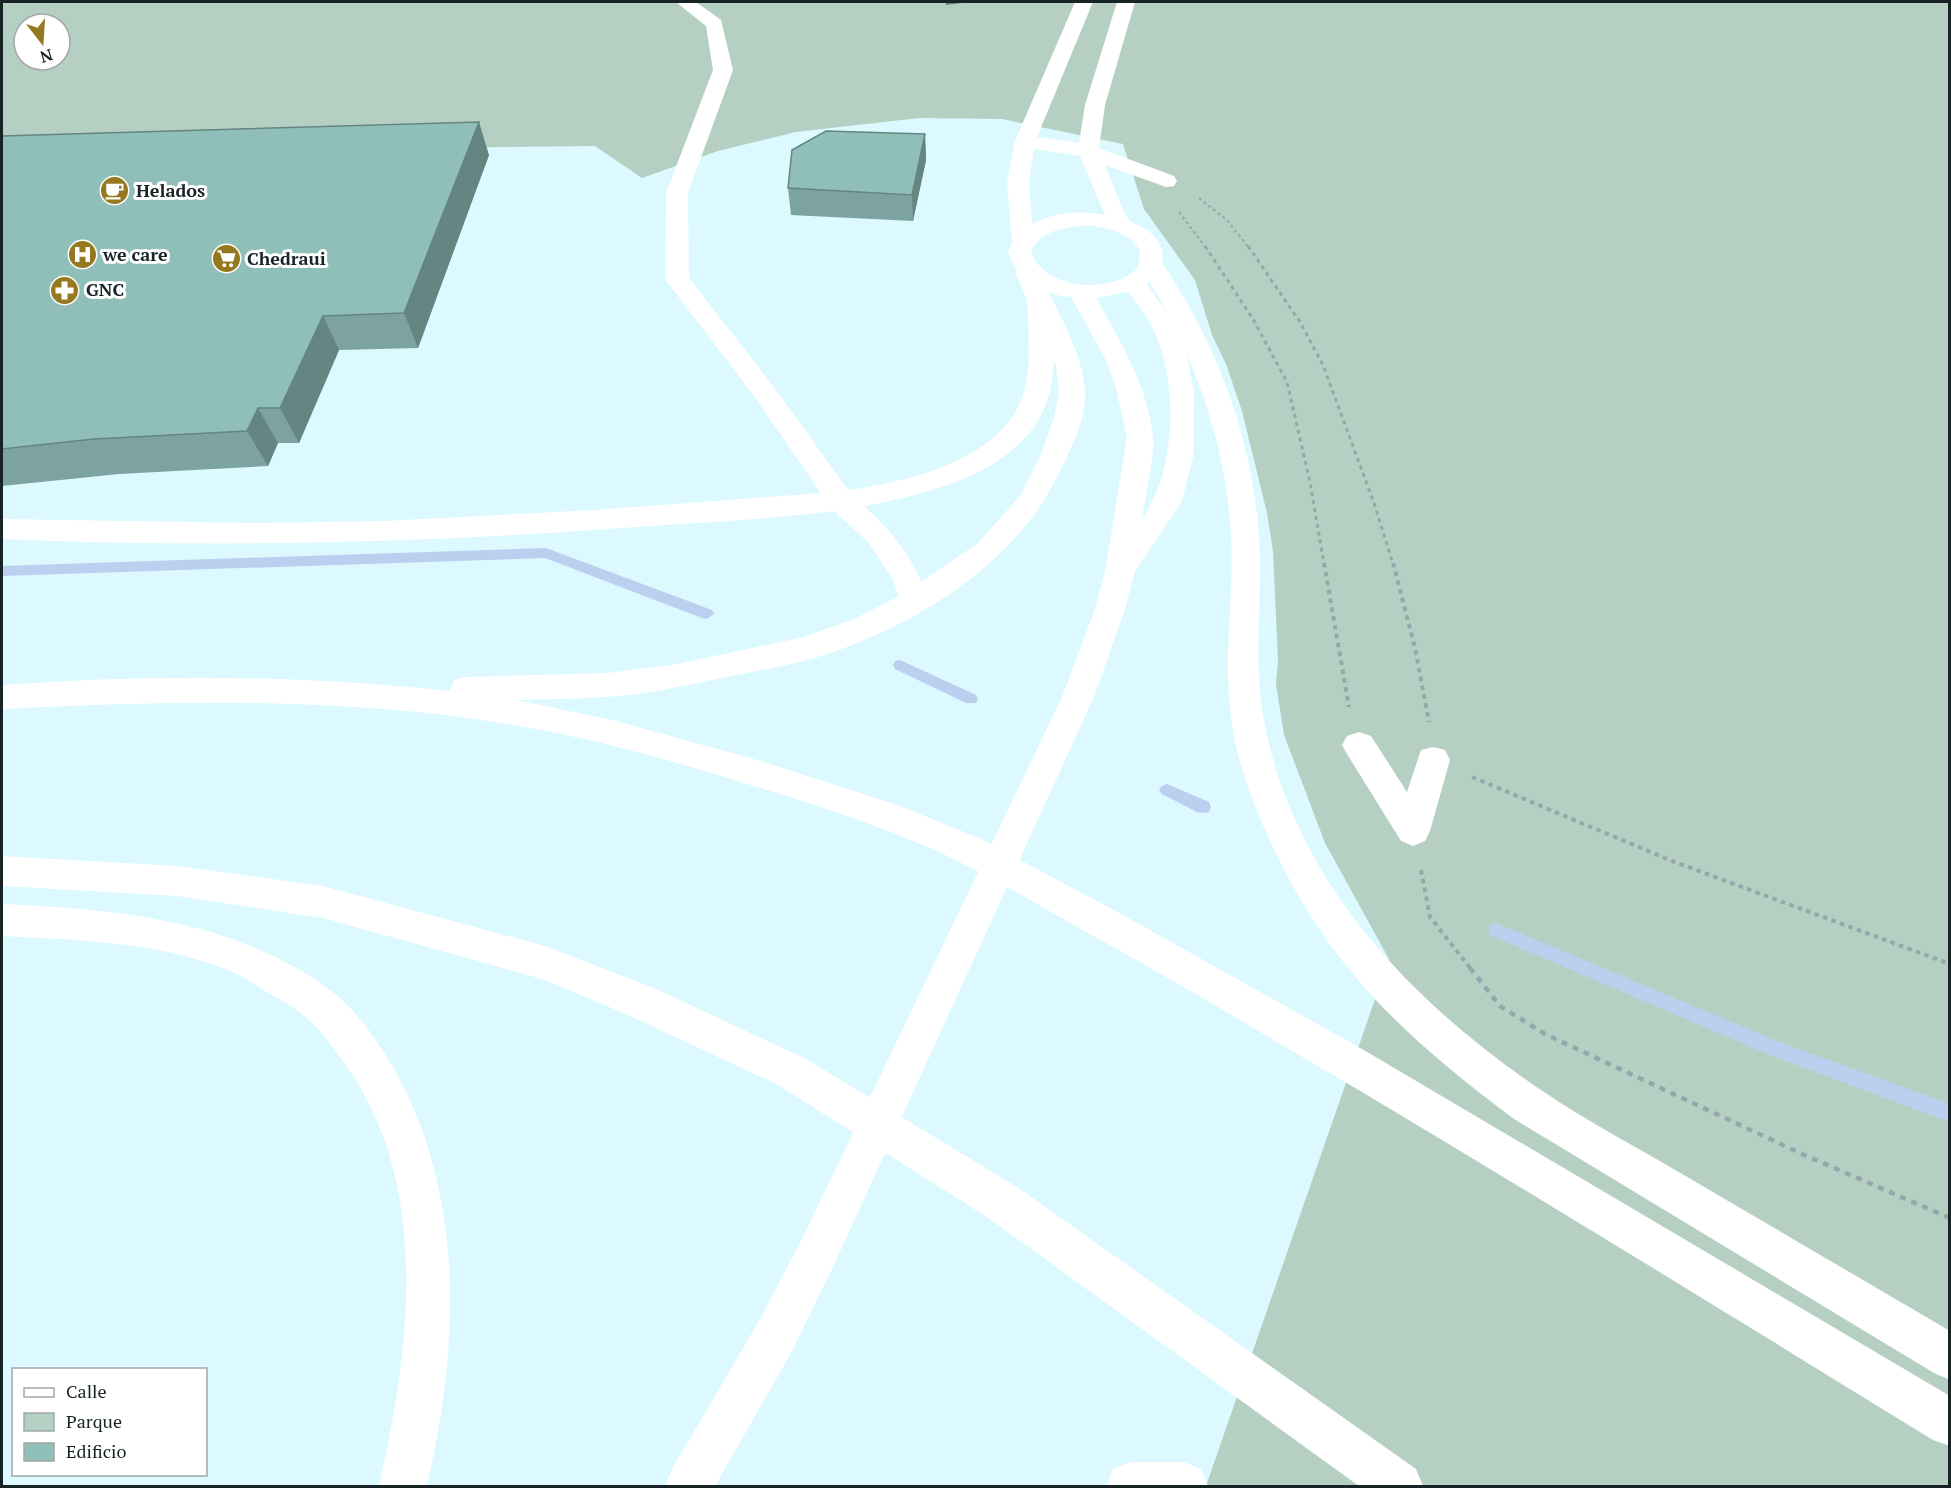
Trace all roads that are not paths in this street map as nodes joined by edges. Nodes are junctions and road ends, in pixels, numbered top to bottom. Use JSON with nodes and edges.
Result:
{"nodes":[{"id":1,"x":684,"y":2,"type":"edge"},
{"id":2,"x":1084,"y":2,"type":"edge"},
{"id":3,"x":1126,"y":2,"type":"edge"},
{"id":4,"x":1067,"y":42,"type":"junction"},
{"id":5,"x":1112,"y":46,"type":"junction"},
{"id":6,"x":1025,"y":141,"type":"junction"},
{"id":7,"x":1088,"y":151,"type":"junction"},
{"id":8,"x":1166,"y":181,"type":"road end"},
{"id":9,"x":1121,"y":225,"type":"junction"},
{"id":10,"x":1022,"y":241,"type":"junction"},
{"id":11,"x":1027,"y":272,"type":"junction"},
{"id":12,"x":1143,"y":274,"type":"junction"},
{"id":13,"x":1081,"y":293,"type":"junction"},
{"id":14,"x":1039,"y":300,"type":"junction"},
{"id":15,"x":841,"y":501,"type":"junction"},
{"id":16,"x":2,"y":529,"type":"edge"},
{"id":17,"x":1120,"y":572,"type":"junction"},
{"id":18,"x":914,"y":602,"type":"junction"},
{"id":19,"x":322,"y":692,"type":"junction"},
{"id":20,"x":2,"y":696,"type":"edge"},
{"id":21,"x":1359,"y":745,"type":"road end"},
{"id":22,"x":1433,"y":760,"type":"road end"},
{"id":23,"x":2,"y":871,"type":"edge"},
{"id":24,"x":2,"y":920,"type":"edge"},
{"id":25,"x":1950,"y":1357,"type":"edge"},
{"id":26,"x":1950,"y":1423,"type":"edge"},
{"id":27,"x":403,"y":1486,"type":"edge"},
{"id":28,"x":688,"y":1486,"type":"edge"},
{"id":29,"x":1130,"y":1486,"type":"edge"},
{"id":30,"x":1184,"y":1486,"type":"edge"},
{"id":31,"x":1399,"y":1486,"type":"edge"}],
"edges":[{"from":1,"to":15,"type":"main road"},
{"from":2,"to":4,"type":"main road"},
{"from":3,"to":5,"type":"main road"},
{"from":4,"to":5,"type":"main road"},
{"from":4,"to":6,"type":"main road"},
{"from":5,"to":7,"type":"main road"},
{"from":6,"to":7,"type":"main road"},
{"from":6,"to":10,"type":"main road"},
{"from":7,"to":8,"type":"main road"},
{"from":7,"to":9,"type":"main road"},
{"from":9,"to":10,"type":"main road"},
{"from":9,"to":12,"type":"main road"},
{"from":10,"to":11,"type":"main road"},
{"from":11,"to":13,"type":"main road"},
{"from":11,"to":14,"type":"main road"},
{"from":12,"to":13,"type":"main road"},
{"from":12,"to":17,"type":"main road"},
{"from":12,"to":25,"type":"main road"},
{"from":13,"to":17,"type":"main road"},
{"from":14,"to":15,"type":"main road"},
{"from":14,"to":18,"type":"main road"},
{"from":15,"to":16,"type":"main road"},
{"from":15,"to":18,"type":"main road"},
{"from":17,"to":28,"type":"main road"},
{"from":18,"to":19,"type":"main road"},
{"from":19,"to":20,"type":"main road"},
{"from":19,"to":26,"type":"main road"},
{"from":21,"to":22,"type":"main road"},
{"from":23,"to":31,"type":"main road"},
{"from":24,"to":27,"type":"main road"},
{"from":29,"to":30,"type":"main road"}]}
